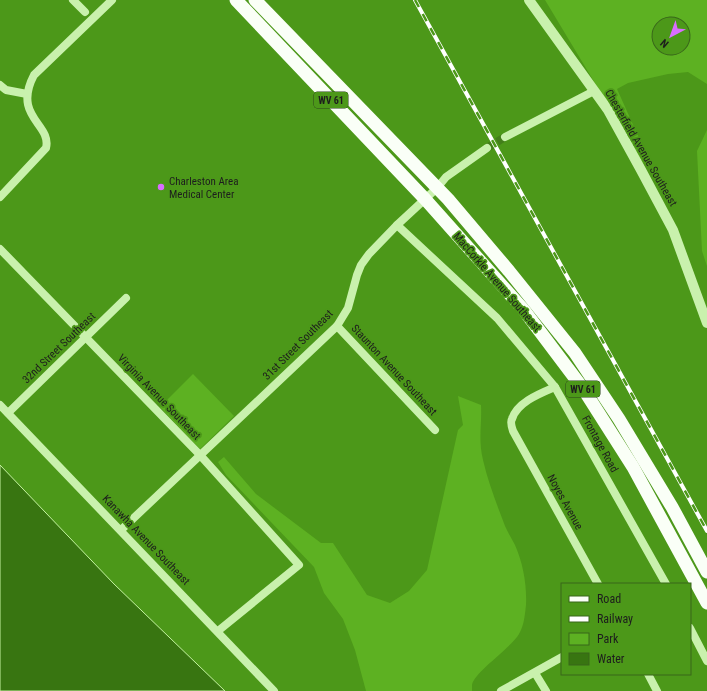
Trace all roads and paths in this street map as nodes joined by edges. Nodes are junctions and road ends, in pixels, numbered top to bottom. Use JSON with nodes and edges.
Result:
{"nodes":[{"id":1,"x":73,"y":0,"type":"edge"},
{"id":2,"x":112,"y":0,"type":"edge"},
{"id":3,"x":236,"y":0,"type":"edge"},
{"id":4,"x":255,"y":0,"type":"edge"},
{"id":5,"x":528,"y":0,"type":"edge"},
{"id":6,"x":85,"y":12,"type":"dead end"},
{"id":7,"x":0,"y":84,"type":"edge"},
{"id":8,"x":594,"y":91,"type":"junction"},
{"id":9,"x":27,"y":94,"type":"junction"},
{"id":10,"x":506,"y":137,"type":"tunnel mouth"},
{"id":11,"x":487,"y":148,"type":"tunnel mouth"},
{"id":12,"x":437,"y":188,"type":"junction"},
{"id":13,"x":0,"y":197,"type":"edge"},
{"id":14,"x":425,"y":199,"type":"junction"},
{"id":15,"x":397,"y":225,"type":"junction"},
{"id":16,"x":0,"y":249,"type":"edge"},
{"id":17,"x":126,"y":298,"type":"dead end"},
{"id":18,"x":707,"y":323,"type":"edge"},
{"id":19,"x":337,"y":326,"type":"junction"},
{"id":20,"x":86,"y":337,"type":"junction"},
{"id":21,"x":555,"y":387,"type":"junction"},
{"id":22,"x":0,"y":405,"type":"edge"},
{"id":23,"x":8,"y":413,"type":"junction"},
{"id":24,"x":435,"y":430,"type":"dead end"},
{"id":25,"x":200,"y":455,"type":"junction"},
{"id":26,"x":121,"y":530,"type":"junction"},
{"id":27,"x":707,"y":572,"type":"edge"},
{"id":28,"x":597,"y":583,"type":"edge"},
{"id":29,"x":665,"y":583,"type":"edge"},
{"id":30,"x":707,"y":603,"type":"edge"},
{"id":31,"x":691,"y":630,"type":"edge"},
{"id":32,"x":218,"y":631,"type":"junction"},
{"id":33,"x":561,"y":659,"type":"edge"},
{"id":34,"x":707,"y":661,"type":"edge"},
{"id":35,"x":535,"y":673,"type":"junction"},
{"id":36,"x":649,"y":675,"type":"edge"},
{"id":37,"x":274,"y":691,"type":"edge"},
{"id":38,"x":501,"y":691,"type":"edge"},
{"id":39,"x":546,"y":691,"type":"edge"},
{"id":40,"x":657,"y":691,"type":"edge"}],
"edges":[{"from":1,"to":6,"type":"street"},
{"from":2,"to":9,"type":"street"},
{"from":3,"to":14,"type":"main road","name":"MacCorkle Avenue Southeast","number":"WV 61"},
{"from":4,"to":12,"type":"main road","name":"MacCorkle Avenue Southeast","number":"WV 61"},
{"from":5,"to":8,"type":"street","name":"Chesterfield Avenue Southeast"},
{"from":7,"to":9,"type":"street"},
{"from":8,"to":10,"type":"street"},
{"from":8,"to":18,"type":"street","name":"Chesterfield Avenue Southeast"},
{"from":9,"to":13,"type":"street"},
{"from":11,"to":12,"type":"street","name":"31st Street Southeast"},
{"from":12,"to":14,"type":"street","name":"31st Street Southeast"},
{"from":12,"to":27,"type":"main road","name":"MacCorkle Avenue Southeast","number":"WV 61"},
{"from":14,"to":15,"type":"street","name":"31st Street Southeast"},
{"from":14,"to":30,"type":"main road","name":"MacCorkle Avenue Southeast","number":"WV 61"},
{"from":15,"to":19,"type":"street","name":"31st Street Southeast"},
{"from":15,"to":21,"type":"street","name":"Frontage Road"},
{"from":16,"to":20,"type":"street","name":"Virginia Avenue Southeast"},
{"from":17,"to":20,"type":"street","name":"32nd Street Southeast"},
{"from":19,"to":24,"type":"street","name":"Staunton Avenue Southeast"},
{"from":19,"to":25,"type":"street","name":"31st Street Southeast"},
{"from":20,"to":23,"type":"street","name":"32nd Street Southeast"},
{"from":20,"to":25,"type":"street","name":"Virginia Avenue Southeast"},
{"from":21,"to":28,"type":"street","name":"Noyes Avenue"},
{"from":21,"to":29,"type":"street","name":"Frontage Road"},
{"from":22,"to":23,"type":"street","name":"Kanawha Avenue Southeast"},
{"from":23,"to":26,"type":"street","name":"Kanawha Avenue Southeast"},
{"from":25,"to":26,"type":"street","name":"31st Street Southeast"},
{"from":25,"to":32,"type":"street","name":"Virginia Avenue Southeast"},
{"from":26,"to":32,"type":"street","name":"Kanawha Avenue Southeast"},
{"from":31,"to":34,"type":"street"},
{"from":32,"to":37,"type":"street","name":"Kanawha Avenue Southeast"},
{"from":33,"to":35,"type":"street"},
{"from":35,"to":38,"type":"street"},
{"from":35,"to":39,"type":"street"},
{"from":36,"to":40,"type":"street"}]}
